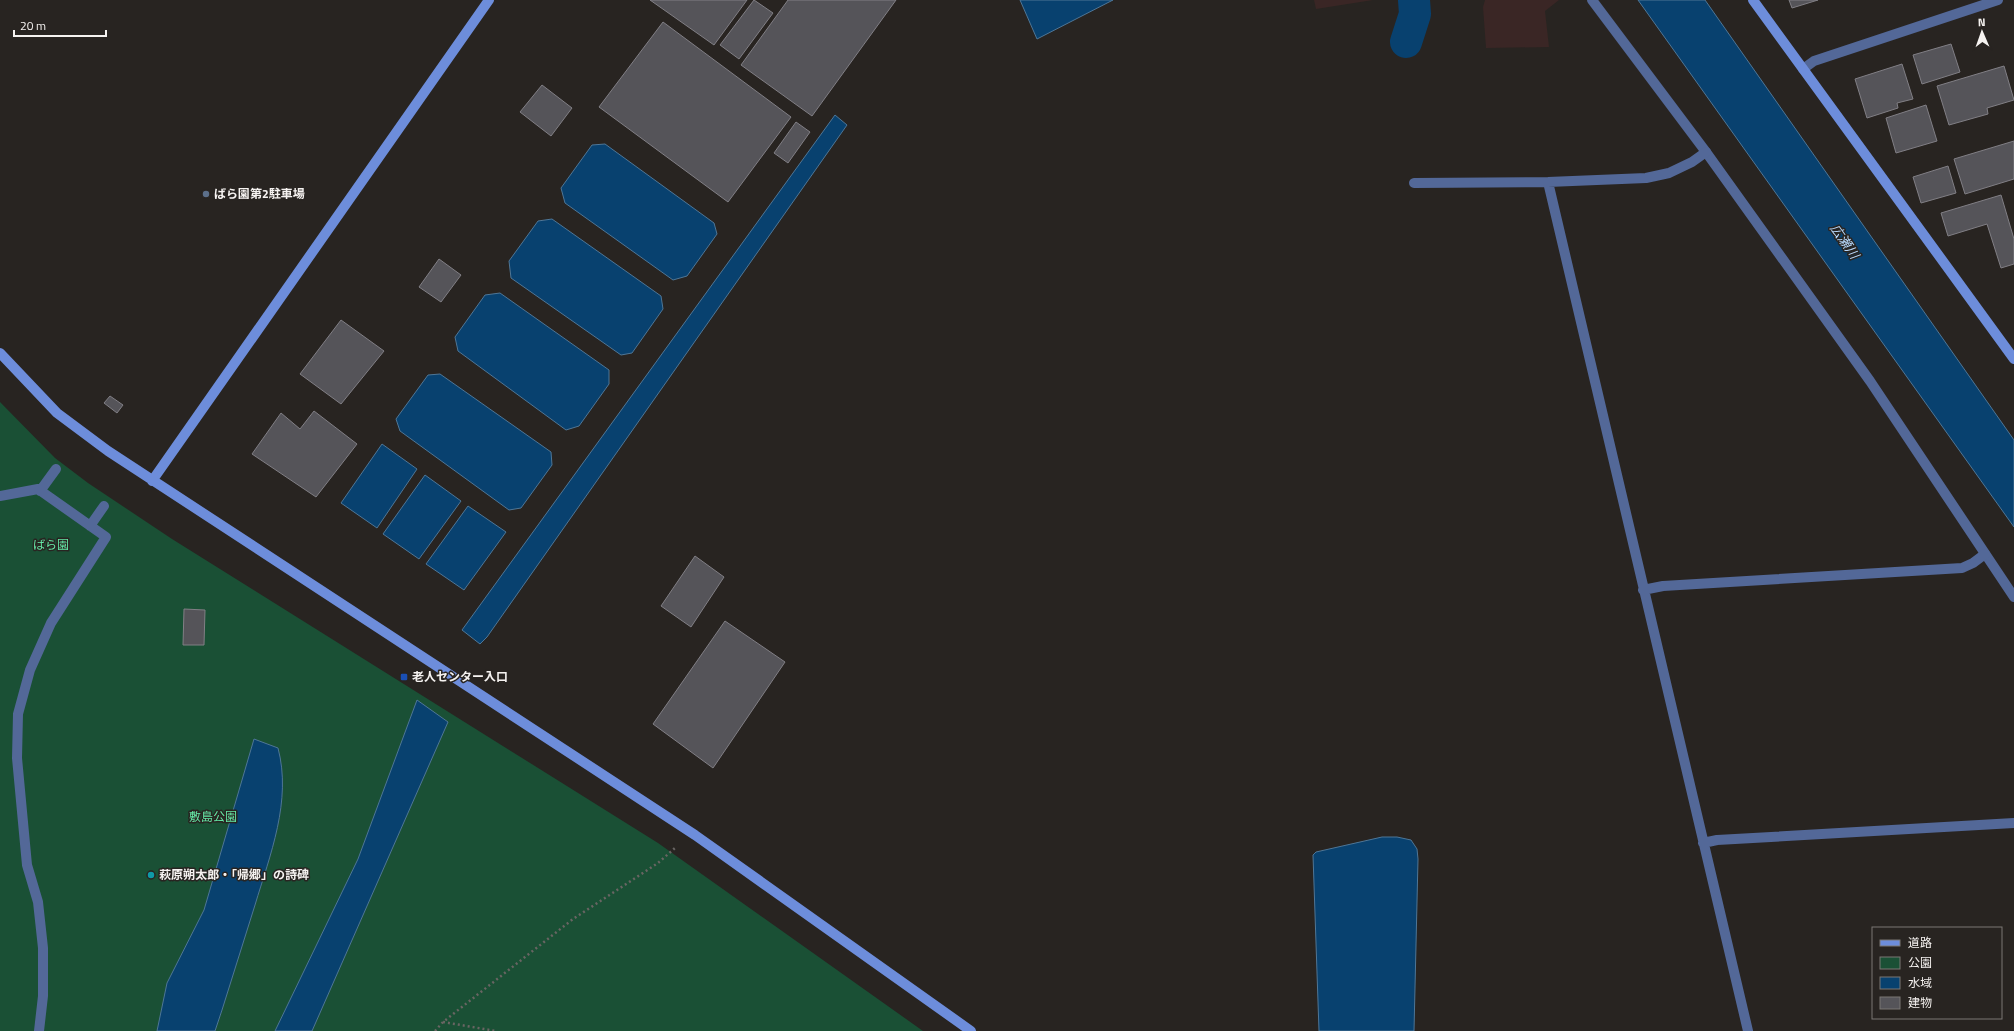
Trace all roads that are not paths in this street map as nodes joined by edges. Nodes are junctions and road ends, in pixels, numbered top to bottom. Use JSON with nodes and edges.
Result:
{"nodes":[{"id":1,"x":489,"y":0,"type":"edge"},
{"id":2,"x":1592,"y":0,"type":"edge"},
{"id":3,"x":1753,"y":0,"type":"edge"},
{"id":4,"x":1998,"y":0,"type":"edge"},
{"id":5,"x":1803,"y":69,"type":"junction"},
{"id":6,"x":1706,"y":152,"type":"junction"},
{"id":7,"x":1548,"y":182,"type":"junction"},
{"id":8,"x":1414,"y":183,"type":"dead end"},
{"id":9,"x":0,"y":353,"type":"edge"},
{"id":10,"x":2014,"y":359,"type":"edge"},
{"id":11,"x":56,"y":469,"type":"dead end"},
{"id":12,"x":152,"y":481,"type":"junction"},
{"id":13,"x":40,"y":491,"type":"junction"},
{"id":14,"x":0,"y":496,"type":"edge"},
{"id":15,"x":104,"y":506,"type":"dead end"},
{"id":16,"x":90,"y":526,"type":"junction"},
{"id":17,"x":1985,"y":554,"type":"junction"},
{"id":18,"x":1643,"y":590,"type":"junction"},
{"id":19,"x":2014,"y":598,"type":"edge"},
{"id":20,"x":2014,"y":823,"type":"edge"},
{"id":21,"x":1703,"y":843,"type":"junction"},
{"id":22,"x":39,"y":1031,"type":"edge"},
{"id":23,"x":971,"y":1031,"type":"edge"},
{"id":24,"x":1748,"y":1031,"type":"edge"}],
"edges":[{"from":1,"to":12,"type":"street"},
{"from":2,"to":6,"type":"street"},
{"from":3,"to":5,"type":"street"},
{"from":4,"to":5,"type":"street"},
{"from":5,"to":10,"type":"street"},
{"from":6,"to":7,"type":"street"},
{"from":6,"to":17,"type":"street"},
{"from":7,"to":8,"type":"street"},
{"from":7,"to":18,"type":"street"},
{"from":9,"to":12,"type":"street"},
{"from":11,"to":13,"type":"street"},
{"from":12,"to":23,"type":"street"},
{"from":13,"to":14,"type":"street"},
{"from":13,"to":16,"type":"street"},
{"from":15,"to":16,"type":"street"},
{"from":16,"to":22,"type":"street"},
{"from":17,"to":18,"type":"street"},
{"from":17,"to":19,"type":"street"},
{"from":18,"to":21,"type":"street"},
{"from":20,"to":21,"type":"street"},
{"from":21,"to":24,"type":"street"}]}
